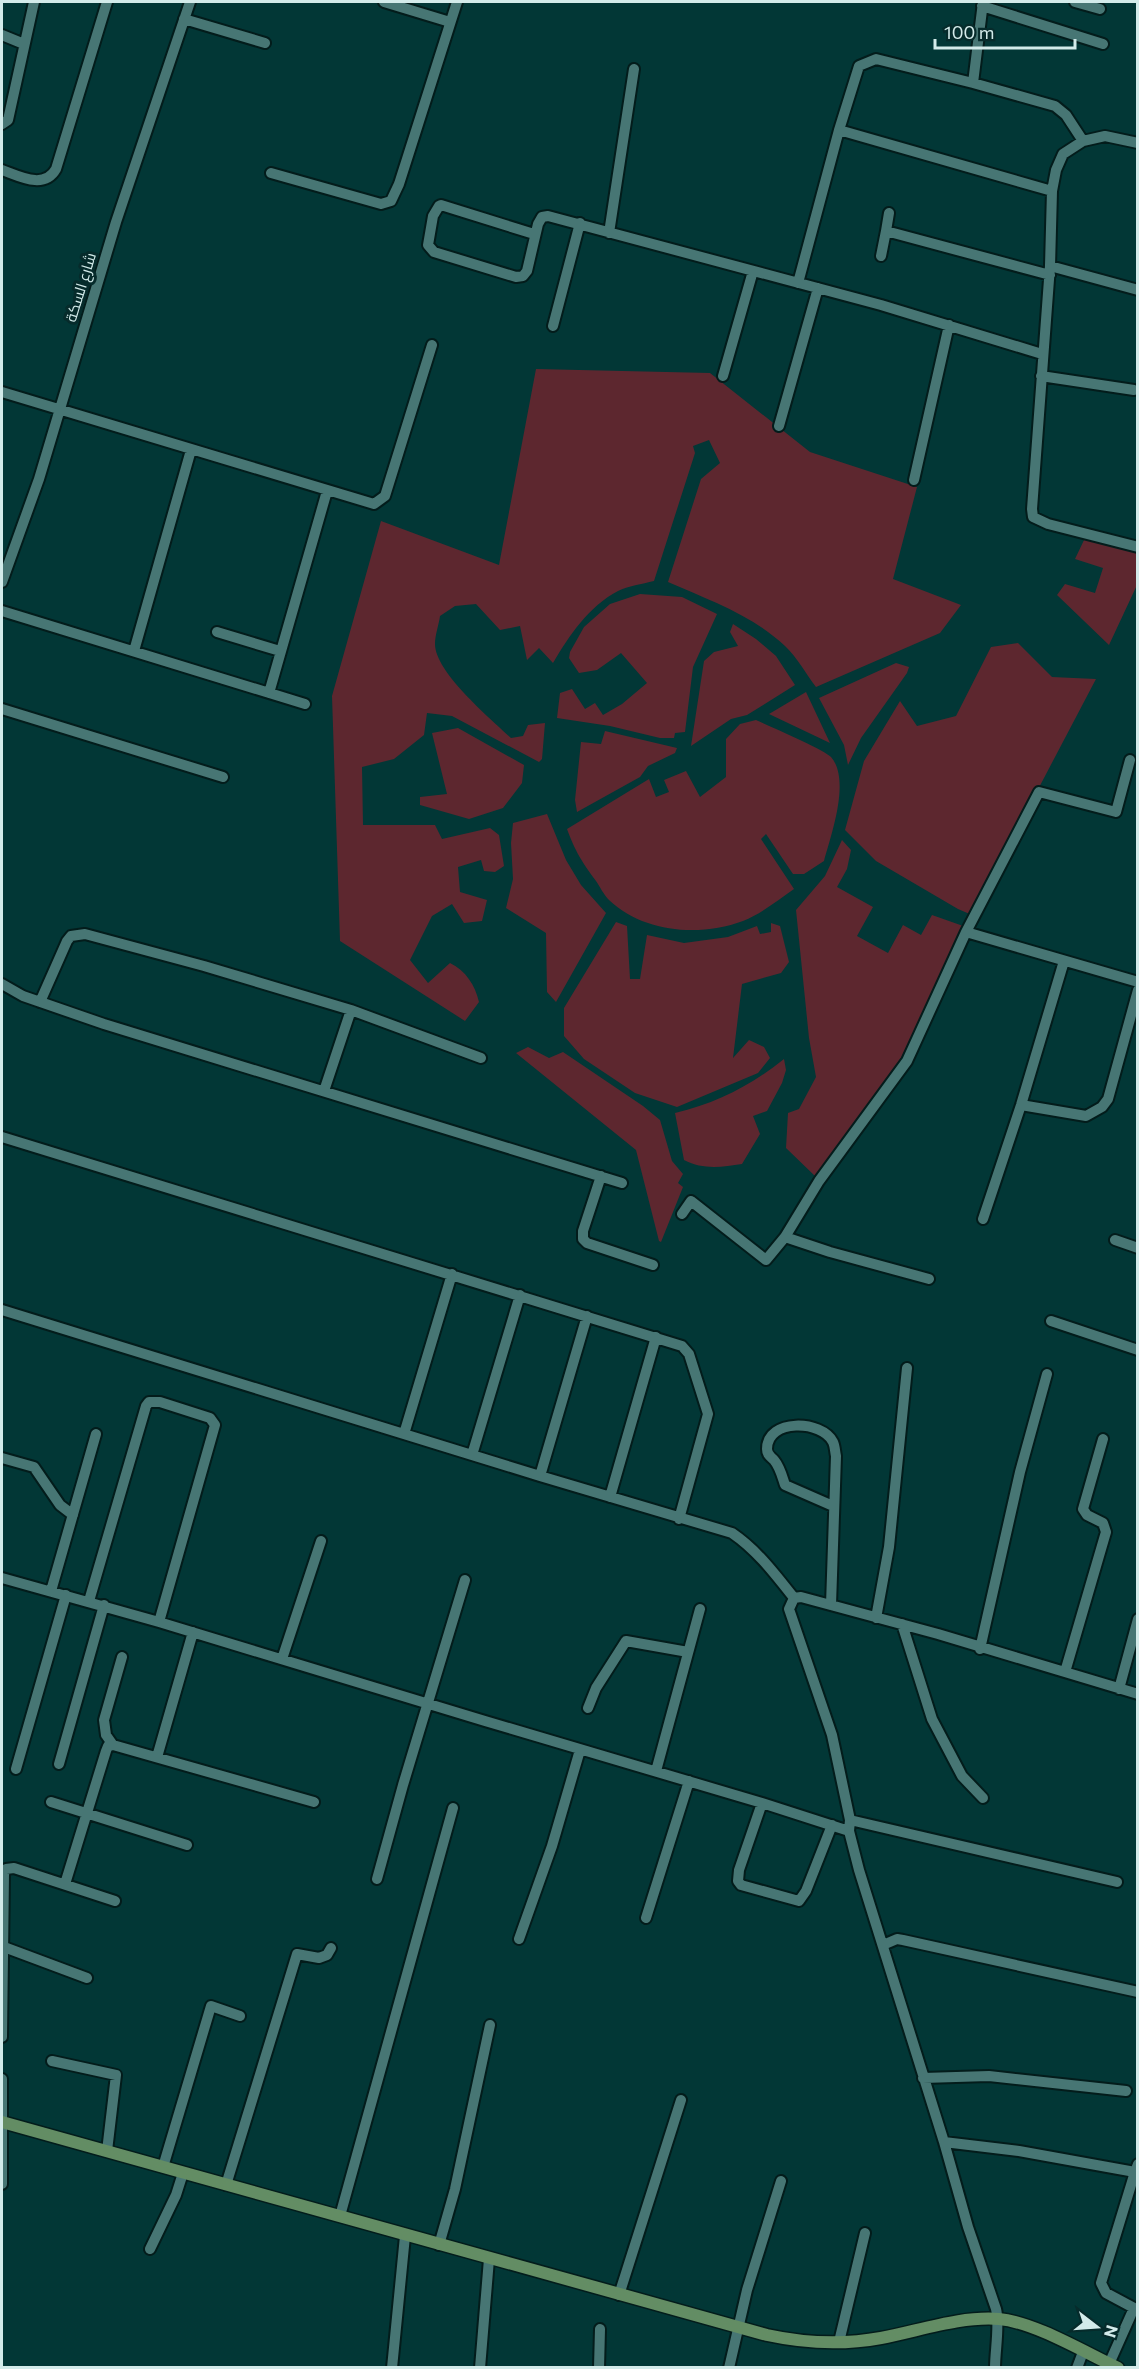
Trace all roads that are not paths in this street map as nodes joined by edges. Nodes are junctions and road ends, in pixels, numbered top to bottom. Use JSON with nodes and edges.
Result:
{"nodes":[{"id":1,"x":34,"y":2,"type":"edge"},
{"id":2,"x":107,"y":2,"type":"edge"},
{"id":3,"x":190,"y":2,"type":"edge"},
{"id":4,"x":384,"y":2,"type":"edge"},
{"id":5,"x":457,"y":2,"type":"edge"},
{"id":6,"x":1075,"y":2,"type":"edge"},
{"id":7,"x":983,"y":4,"type":"edge"},
{"id":8,"x":1100,"y":9,"type":"dead end"},
{"id":9,"x":184,"y":20,"type":"junction"},
{"id":10,"x":450,"y":22,"type":"junction"},
{"id":11,"x":2,"y":34,"type":"edge"},
{"id":12,"x":265,"y":43,"type":"dead end"},
{"id":13,"x":24,"y":44,"type":"junction"},
{"id":14,"x":1103,"y":44,"type":"dead end"},
{"id":15,"x":634,"y":69,"type":"dead end"},
{"id":16,"x":973,"y":83,"type":"junction"},
{"id":17,"x":2,"y":124,"type":"edge"},
{"id":18,"x":839,"y":130,"type":"junction"},
{"id":19,"x":1083,"y":141,"type":"junction"},
{"id":20,"x":1137,"y":143,"type":"edge"},
{"id":21,"x":2,"y":170,"type":"edge"},
{"id":22,"x":271,"y":172,"type":"dead end"},
{"id":23,"x":1052,"y":191,"type":"junction"},
{"id":24,"x":889,"y":213,"type":"dead end"},
{"id":25,"x":580,"y":223,"type":"junction"},
{"id":26,"x":886,"y":231,"type":"junction"},
{"id":27,"x":609,"y":232,"type":"junction"},
{"id":28,"x":534,"y":234,"type":"junction"},
{"id":29,"x":881,"y":256,"type":"dead end"},
{"id":30,"x":753,"y":271,"type":"junction"},
{"id":31,"x":1050,"y":271,"type":"junction"},
{"id":32,"x":798,"y":283,"type":"junction"},
{"id":33,"x":818,"y":288,"type":"junction"},
{"id":34,"x":1137,"y":290,"type":"edge"},
{"id":35,"x":949,"y":325,"type":"junction"},
{"id":36,"x":553,"y":326,"type":"dead end"},
{"id":37,"x":432,"y":345,"type":"dead end"},
{"id":38,"x":1042,"y":354,"type":"junction"},
{"id":39,"x":723,"y":376,"type":"dead end"},
{"id":40,"x":1041,"y":376,"type":"junction"},
{"id":41,"x":1134,"y":390,"type":"dead end"},
{"id":42,"x":2,"y":392,"type":"edge"},
{"id":43,"x":59,"y":409,"type":"junction"},
{"id":44,"x":779,"y":426,"type":"dead end"},
{"id":45,"x":190,"y":450,"type":"junction"},
{"id":46,"x":914,"y":480,"type":"dead end"},
{"id":47,"x":327,"y":490,"type":"junction"},
{"id":48,"x":1137,"y":547,"type":"edge"},
{"id":49,"x":2,"y":582,"type":"edge"},
{"id":50,"x":2,"y":611,"type":"edge"},
{"id":51,"x":217,"y":632,"type":"dead end"},
{"id":52,"x":134,"y":651,"type":"junction"},
{"id":53,"x":280,"y":651,"type":"junction"},
{"id":54,"x":268,"y":693,"type":"junction"},
{"id":55,"x":305,"y":704,"type":"dead end"},
{"id":56,"x":2,"y":709,"type":"edge"},
{"id":57,"x":1130,"y":760,"type":"dead end"},
{"id":58,"x":223,"y":777,"type":"dead end"},
{"id":59,"x":966,"y":932,"type":"junction"},
{"id":60,"x":1064,"y":961,"type":"junction"},
{"id":61,"x":1137,"y":982,"type":"edge"},
{"id":62,"x":2,"y":984,"type":"edge"},
{"id":63,"x":1137,"y":990,"type":"edge"},
{"id":64,"x":40,"y":1002,"type":"junction"},
{"id":65,"x":351,"y":1011,"type":"junction"},
{"id":66,"x":481,"y":1058,"type":"dead end"},
{"id":67,"x":324,"y":1091,"type":"junction"},
{"id":68,"x":1021,"y":1105,"type":"junction"},
{"id":69,"x":2,"y":1137,"type":"edge"},
{"id":70,"x":601,"y":1176,"type":"junction"},
{"id":71,"x":622,"y":1183,"type":"dead end"},
{"id":72,"x":682,"y":1214,"type":"dead end"},
{"id":73,"x":984,"y":1219,"type":"dead end"},
{"id":74,"x":785,"y":1237,"type":"junction"},
{"id":75,"x":1115,"y":1240,"type":"dead end"},
{"id":76,"x":1137,"y":1248,"type":"edge"},
{"id":77,"x":653,"y":1265,"type":"dead end"},
{"id":78,"x":452,"y":1274,"type":"junction"},
{"id":79,"x":929,"y":1280,"type":"dead end"},
{"id":80,"x":520,"y":1295,"type":"junction"},
{"id":81,"x":2,"y":1310,"type":"edge"},
{"id":82,"x":587,"y":1316,"type":"junction"},
{"id":83,"x":1051,"y":1321,"type":"dead end"},
{"id":84,"x":656,"y":1337,"type":"junction"},
{"id":85,"x":1137,"y":1350,"type":"edge"},
{"id":86,"x":907,"y":1368,"type":"dead end"},
{"id":87,"x":1047,"y":1374,"type":"dead end"},
{"id":88,"x":96,"y":1434,"type":"dead end"},
{"id":89,"x":404,"y":1434,"type":"junction"},
{"id":90,"x":1103,"y":1439,"type":"dead end"},
{"id":91,"x":472,"y":1455,"type":"junction"},
{"id":92,"x":2,"y":1458,"type":"edge"},
{"id":93,"x":540,"y":1476,"type":"junction"},
{"id":94,"x":609,"y":1497,"type":"junction"},
{"id":95,"x":833,"y":1506,"type":"junction"},
{"id":96,"x":73,"y":1515,"type":"junction"},
{"id":97,"x":680,"y":1519,"type":"junction"},
{"id":98,"x":321,"y":1541,"type":"dead end"},
{"id":99,"x":2,"y":1578,"type":"edge"},
{"id":100,"x":465,"y":1580,"type":"dead end"},
{"id":101,"x":51,"y":1591,"type":"junction"},
{"id":102,"x":66,"y":1594,"type":"junction"},
{"id":103,"x":794,"y":1598,"type":"junction"},
{"id":104,"x":89,"y":1601,"type":"junction"},
{"id":105,"x":104,"y":1605,"type":"junction"},
{"id":106,"x":831,"y":1605,"type":"junction"},
{"id":107,"x":700,"y":1609,"type":"dead end"},
{"id":108,"x":876,"y":1618,"type":"junction"},
{"id":109,"x":1137,"y":1619,"type":"edge"},
{"id":110,"x":159,"y":1622,"type":"junction"},
{"id":111,"x":902,"y":1624,"type":"junction"},
{"id":112,"x":193,"y":1632,"type":"junction"},
{"id":113,"x":981,"y":1649,"type":"junction"},
{"id":114,"x":688,"y":1652,"type":"junction"},
{"id":115,"x":122,"y":1657,"type":"dead end"},
{"id":116,"x":282,"y":1659,"type":"junction"},
{"id":117,"x":1065,"y":1672,"type":"junction"},
{"id":118,"x":1119,"y":1689,"type":"junction"},
{"id":119,"x":1137,"y":1694,"type":"edge"},
{"id":120,"x":429,"y":1704,"type":"junction"},
{"id":121,"x":588,"y":1708,"type":"dead end"},
{"id":122,"x":113,"y":1745,"type":"junction"},
{"id":123,"x":580,"y":1750,"type":"junction"},
{"id":124,"x":157,"y":1757,"type":"junction"},
{"id":125,"x":59,"y":1764,"type":"dead end"},
{"id":126,"x":15,"y":1769,"type":"dead end"},
{"id":127,"x":656,"y":1771,"type":"junction"},
{"id":128,"x":689,"y":1781,"type":"junction"},
{"id":129,"x":983,"y":1798,"type":"dead end"},
{"id":130,"x":51,"y":1802,"type":"dead end"},
{"id":131,"x":314,"y":1802,"type":"dead end"},
{"id":132,"x":762,"y":1803,"type":"junction"},
{"id":133,"x":453,"y":1808,"type":"dead end"},
{"id":134,"x":88,"y":1814,"type":"junction"},
{"id":135,"x":832,"y":1825,"type":"junction"},
{"id":136,"x":849,"y":1826,"type":"junction"},
{"id":137,"x":187,"y":1845,"type":"dead end"},
{"id":138,"x":377,"y":1879,"type":"dead end"},
{"id":139,"x":1117,"y":1882,"type":"dead end"},
{"id":140,"x":65,"y":1884,"type":"junction"},
{"id":141,"x":115,"y":1901,"type":"dead end"},
{"id":142,"x":646,"y":1918,"type":"dead end"},
{"id":143,"x":519,"y":1939,"type":"dead end"},
{"id":144,"x":883,"y":1946,"type":"junction"},
{"id":145,"x":4,"y":1947,"type":"junction"},
{"id":146,"x":331,"y":1948,"type":"dead end"},
{"id":147,"x":87,"y":1978,"type":"dead end"},
{"id":148,"x":1137,"y":1992,"type":"edge"},
{"id":149,"x":240,"y":2016,"type":"dead end"},
{"id":150,"x":490,"y":2025,"type":"dead end"},
{"id":151,"x":2,"y":2037,"type":"edge"},
{"id":152,"x":52,"y":2061,"type":"dead end"},
{"id":153,"x":923,"y":2078,"type":"junction"},
{"id":154,"x":2,"y":2079,"type":"edge"},
{"id":155,"x":1126,"y":2091,"type":"dead end"},
{"id":156,"x":681,"y":2100,"type":"dead end"},
{"id":157,"x":2,"y":2122,"type":"edge"},
{"id":158,"x":944,"y":2142,"type":"junction"},
{"id":159,"x":107,"y":2151,"type":"junction"},
{"id":160,"x":163,"y":2167,"type":"junction"},
{"id":161,"x":1136,"y":2168,"type":"edge"},
{"id":162,"x":183,"y":2173,"type":"junction"},
{"id":163,"x":781,"y":2181,"type":"dead end"},
{"id":164,"x":2,"y":2184,"type":"edge"},
{"id":165,"x":226,"y":2185,"type":"junction"},
{"id":166,"x":340,"y":2216,"type":"junction"},
{"id":167,"x":865,"y":2233,"type":"dead end"},
{"id":168,"x":405,"y":2235,"type":"junction"},
{"id":169,"x":439,"y":2245,"type":"junction"},
{"id":170,"x":150,"y":2248,"type":"dead end"},
{"id":171,"x":489,"y":2259,"type":"junction"},
{"id":172,"x":619,"y":2295,"type":"junction"},
{"id":173,"x":998,"y":2319,"type":"junction"},
{"id":174,"x":737,"y":2328,"type":"junction"},
{"id":175,"x":600,"y":2329,"type":"dead end"},
{"id":176,"x":839,"y":2342,"type":"junction"},
{"id":177,"x":1083,"y":2352,"type":"junction"},
{"id":178,"x":1113,"y":2366,"type":"edge"},
{"id":179,"x":392,"y":2367,"type":"edge"},
{"id":180,"x":480,"y":2367,"type":"edge"},
{"id":181,"x":599,"y":2367,"type":"edge"},
{"id":182,"x":729,"y":2367,"type":"edge"},
{"id":183,"x":995,"y":2367,"type":"edge"},
{"id":184,"x":1077,"y":2367,"type":"edge"}],
"edges":[{"from":1,"to":13,"type":"street"},
{"from":2,"to":21,"type":"street"},
{"from":3,"to":9,"type":"street","name":"شارع السكة"},
{"from":4,"to":10,"type":"street"},
{"from":5,"to":10,"type":"street"},
{"from":6,"to":8,"type":"street"},
{"from":7,"to":14,"type":"street"},
{"from":7,"to":16,"type":"street"},
{"from":9,"to":12,"type":"street"},
{"from":9,"to":43,"type":"street","name":"شارع السكة"},
{"from":10,"to":22,"type":"street"},
{"from":11,"to":13,"type":"street"},
{"from":13,"to":17,"type":"street"},
{"from":15,"to":27,"type":"street"},
{"from":16,"to":18,"type":"street"},
{"from":16,"to":19,"type":"street"},
{"from":18,"to":23,"type":"street"},
{"from":18,"to":32,"type":"street"},
{"from":19,"to":20,"type":"street"},
{"from":19,"to":23,"type":"street"},
{"from":23,"to":31,"type":"street"},
{"from":24,"to":26,"type":"street"},
{"from":25,"to":27,"type":"street"},
{"from":25,"to":28,"type":"street"},
{"from":25,"to":36,"type":"street"},
{"from":26,"to":29,"type":"street"},
{"from":26,"to":31,"type":"street"},
{"from":27,"to":30,"type":"street"},
{"from":28,"to":28,"type":"street"},
{"from":30,"to":32,"type":"street"},
{"from":30,"to":39,"type":"street"},
{"from":31,"to":34,"type":"street"},
{"from":31,"to":38,"type":"street"},
{"from":32,"to":33,"type":"street"},
{"from":33,"to":35,"type":"street"},
{"from":33,"to":44,"type":"street"},
{"from":35,"to":38,"type":"street"},
{"from":35,"to":46,"type":"street"},
{"from":37,"to":47,"type":"street"},
{"from":38,"to":40,"type":"street"},
{"from":40,"to":41,"type":"street"},
{"from":40,"to":48,"type":"street"},
{"from":42,"to":43,"type":"street"},
{"from":43,"to":45,"type":"street"},
{"from":43,"to":49,"type":"street","name":"شارع السكة"},
{"from":45,"to":47,"type":"street"},
{"from":45,"to":52,"type":"street"},
{"from":47,"to":53,"type":"street"},
{"from":50,"to":52,"type":"street"},
{"from":51,"to":53,"type":"street"},
{"from":52,"to":54,"type":"street"},
{"from":53,"to":54,"type":"street"},
{"from":54,"to":55,"type":"street"},
{"from":56,"to":58,"type":"street"},
{"from":57,"to":59,"type":"street"},
{"from":59,"to":60,"type":"street"},
{"from":59,"to":74,"type":"street"},
{"from":60,"to":61,"type":"street"},
{"from":60,"to":68,"type":"street"},
{"from":62,"to":64,"type":"street"},
{"from":63,"to":68,"type":"street"},
{"from":64,"to":65,"type":"street"},
{"from":64,"to":67,"type":"street"},
{"from":65,"to":66,"type":"street"},
{"from":65,"to":67,"type":"street"},
{"from":67,"to":70,"type":"street"},
{"from":68,"to":73,"type":"street"},
{"from":69,"to":78,"type":"street"},
{"from":70,"to":71,"type":"street"},
{"from":70,"to":77,"type":"street"},
{"from":72,"to":74,"type":"street"},
{"from":74,"to":79,"type":"street"},
{"from":75,"to":76,"type":"street"},
{"from":78,"to":80,"type":"street"},
{"from":78,"to":89,"type":"street"},
{"from":80,"to":82,"type":"street"},
{"from":80,"to":91,"type":"street"},
{"from":81,"to":89,"type":"street"},
{"from":82,"to":84,"type":"street"},
{"from":82,"to":93,"type":"street"},
{"from":83,"to":85,"type":"street"},
{"from":84,"to":94,"type":"street"},
{"from":84,"to":97,"type":"street"},
{"from":86,"to":108,"type":"street"},
{"from":87,"to":113,"type":"street"},
{"from":88,"to":96,"type":"street"},
{"from":89,"to":91,"type":"street"},
{"from":90,"to":117,"type":"street"},
{"from":91,"to":93,"type":"street"},
{"from":92,"to":96,"type":"street"},
{"from":93,"to":94,"type":"street"},
{"from":94,"to":97,"type":"street"},
{"from":95,"to":95,"type":"street"},
{"from":95,"to":106,"type":"street"},
{"from":96,"to":101,"type":"street"},
{"from":97,"to":103,"type":"street"},
{"from":98,"to":116,"type":"street"},
{"from":99,"to":101,"type":"street"},
{"from":100,"to":120,"type":"street"},
{"from":101,"to":102,"type":"street"},
{"from":102,"to":104,"type":"street"},
{"from":102,"to":126,"type":"street"},
{"from":103,"to":106,"type":"street"},
{"from":103,"to":136,"type":"street"},
{"from":104,"to":105,"type":"street"},
{"from":104,"to":110,"type":"street"},
{"from":105,"to":110,"type":"street"},
{"from":105,"to":125,"type":"street"},
{"from":106,"to":108,"type":"street"},
{"from":107,"to":114,"type":"street"},
{"from":108,"to":111,"type":"street"},
{"from":109,"to":118,"type":"street"},
{"from":110,"to":112,"type":"street"},
{"from":111,"to":113,"type":"street"},
{"from":111,"to":129,"type":"street"},
{"from":112,"to":116,"type":"street"},
{"from":112,"to":124,"type":"street"},
{"from":113,"to":117,"type":"street"},
{"from":114,"to":121,"type":"street"},
{"from":114,"to":127,"type":"street"},
{"from":115,"to":122,"type":"street"},
{"from":116,"to":120,"type":"street"},
{"from":117,"to":118,"type":"street"},
{"from":118,"to":119,"type":"street"},
{"from":120,"to":123,"type":"street"},
{"from":120,"to":138,"type":"street"},
{"from":122,"to":124,"type":"street"},
{"from":122,"to":134,"type":"street"},
{"from":123,"to":127,"type":"street"},
{"from":123,"to":143,"type":"street"},
{"from":124,"to":131,"type":"street"},
{"from":127,"to":128,"type":"street"},
{"from":128,"to":132,"type":"street"},
{"from":128,"to":142,"type":"street"},
{"from":130,"to":134,"type":"street"},
{"from":132,"to":135,"type":"street"},
{"from":132,"to":135,"type":"street"},
{"from":133,"to":166,"type":"street"},
{"from":134,"to":137,"type":"street"},
{"from":134,"to":140,"type":"street"},
{"from":135,"to":136,"type":"street"},
{"from":136,"to":139,"type":"street"},
{"from":136,"to":144,"type":"street"},
{"from":140,"to":141,"type":"street"},
{"from":140,"to":145,"type":"street"},
{"from":144,"to":148,"type":"street"},
{"from":144,"to":153,"type":"street"},
{"from":145,"to":147,"type":"street"},
{"from":145,"to":151,"type":"street"},
{"from":146,"to":165,"type":"street"},
{"from":149,"to":160,"type":"street"},
{"from":150,"to":169,"type":"street"},
{"from":152,"to":159,"type":"street"},
{"from":153,"to":155,"type":"street"},
{"from":153,"to":158,"type":"street"},
{"from":154,"to":157,"type":"street"},
{"from":156,"to":172,"type":"street"},
{"from":157,"to":159,"type":"main road"},
{"from":157,"to":164,"type":"street"},
{"from":158,"to":161,"type":"street"},
{"from":158,"to":173,"type":"street"},
{"from":159,"to":160,"type":"main road"},
{"from":160,"to":162,"type":"main road"},
{"from":161,"to":178,"type":"street"},
{"from":162,"to":165,"type":"main road"},
{"from":162,"to":170,"type":"street"},
{"from":163,"to":174,"type":"street"},
{"from":165,"to":166,"type":"main road"},
{"from":166,"to":168,"type":"main road"},
{"from":167,"to":176,"type":"street"},
{"from":168,"to":169,"type":"main road"},
{"from":168,"to":179,"type":"street"},
{"from":169,"to":171,"type":"main road"},
{"from":171,"to":172,"type":"main road"},
{"from":171,"to":180,"type":"street"},
{"from":172,"to":174,"type":"main road"},
{"from":173,"to":176,"type":"main road"},
{"from":173,"to":177,"type":"main road"},
{"from":173,"to":183,"type":"street"},
{"from":174,"to":176,"type":"main road"},
{"from":174,"to":182,"type":"street"},
{"from":175,"to":181,"type":"street"},
{"from":177,"to":178,"type":"main road"},
{"from":177,"to":184,"type":"street"}]}
